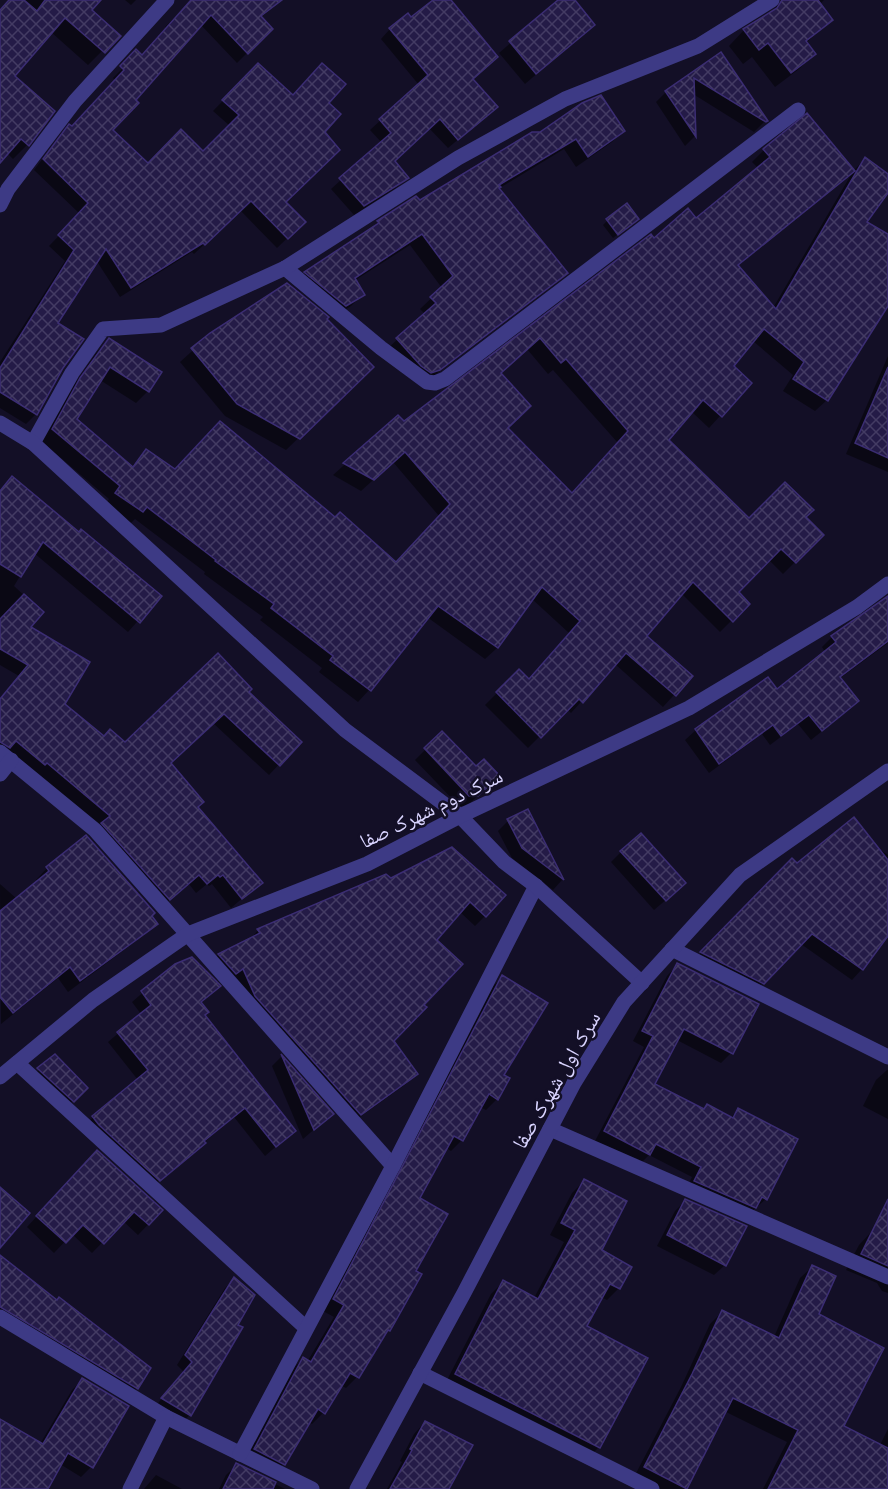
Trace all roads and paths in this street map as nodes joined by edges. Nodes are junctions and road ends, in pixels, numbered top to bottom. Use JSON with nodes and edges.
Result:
{"nodes":[{"id":1,"x":167,"y":0,"type":"edge"},
{"id":2,"x":772,"y":0,"type":"edge"},
{"id":3,"x":798,"y":110,"type":"dead end"},
{"id":4,"x":0,"y":206,"type":"edge"},
{"id":5,"x":285,"y":268,"type":"junction"},
{"id":6,"x":0,"y":423,"type":"edge"},
{"id":7,"x":33,"y":443,"type":"junction"},
{"id":8,"x":888,"y":584,"type":"edge"},
{"id":9,"x":6,"y":756,"type":"edge"},
{"id":10,"x":888,"y":771,"type":"edge"},
{"id":11,"x":0,"y":774,"type":"edge"},
{"id":12,"x":460,"y":816,"type":"junction"},
{"id":13,"x":536,"y":886,"type":"junction"},
{"id":14,"x":188,"y":934,"type":"junction"},
{"id":15,"x":672,"y":949,"type":"junction"},
{"id":16,"x":642,"y":983,"type":"junction"},
{"id":17,"x":888,"y":1057,"type":"edge"},
{"id":18,"x":17,"y":1063,"type":"junction"},
{"id":19,"x":0,"y":1077,"type":"edge"},
{"id":20,"x":550,"y":1129,"type":"junction"},
{"id":21,"x":393,"y":1166,"type":"junction"},
{"id":22,"x":888,"y":1277,"type":"edge"},
{"id":23,"x":0,"y":1317,"type":"edge"},
{"id":24,"x":306,"y":1328,"type":"junction"},
{"id":25,"x":420,"y":1373,"type":"junction"},
{"id":26,"x":166,"y":1417,"type":"junction"},
{"id":27,"x":240,"y":1454,"type":"junction"},
{"id":28,"x":130,"y":1489,"type":"edge"},
{"id":29,"x":312,"y":1489,"type":"edge"},
{"id":30,"x":357,"y":1489,"type":"edge"},
{"id":31,"x":652,"y":1489,"type":"edge"}],
"edges":[{"from":1,"to":4,"type":"street"},
{"from":2,"to":5,"type":"street"},
{"from":3,"to":5,"type":"street"},
{"from":5,"to":7,"type":"street"},
{"from":6,"to":7,"type":"street"},
{"from":7,"to":12,"type":"street"},
{"from":8,"to":12,"type":"street","name":"سرک دوم شهرک صفا"},
{"from":9,"to":11,"type":"street"},
{"from":9,"to":14,"type":"street"},
{"from":10,"to":15,"type":"street","name":"سرک اول شهرک صفا"},
{"from":12,"to":13,"type":"street"},
{"from":12,"to":14,"type":"street","name":"سرک دوم شهرک صفا"},
{"from":13,"to":16,"type":"street"},
{"from":13,"to":21,"type":"street"},
{"from":14,"to":18,"type":"street","name":"سرک دوم شهرک صفا"},
{"from":14,"to":21,"type":"street"},
{"from":15,"to":16,"type":"street","name":"سرک اول شهرک صفا"},
{"from":15,"to":17,"type":"street"},
{"from":16,"to":20,"type":"street","name":"سرک اول شهرک صفا"},
{"from":18,"to":19,"type":"street","name":"سرک دوم شهرک صفا"},
{"from":18,"to":24,"type":"street"},
{"from":20,"to":22,"type":"street"},
{"from":20,"to":25,"type":"street","name":"سرک اول شهرک صفا"},
{"from":21,"to":24,"type":"street"},
{"from":23,"to":26,"type":"street"},
{"from":24,"to":27,"type":"street"},
{"from":25,"to":30,"type":"street","name":"سرک اول شهرک صفا"},
{"from":25,"to":31,"type":"street"},
{"from":26,"to":27,"type":"street"},
{"from":26,"to":28,"type":"street"},
{"from":27,"to":29,"type":"street"}]}
